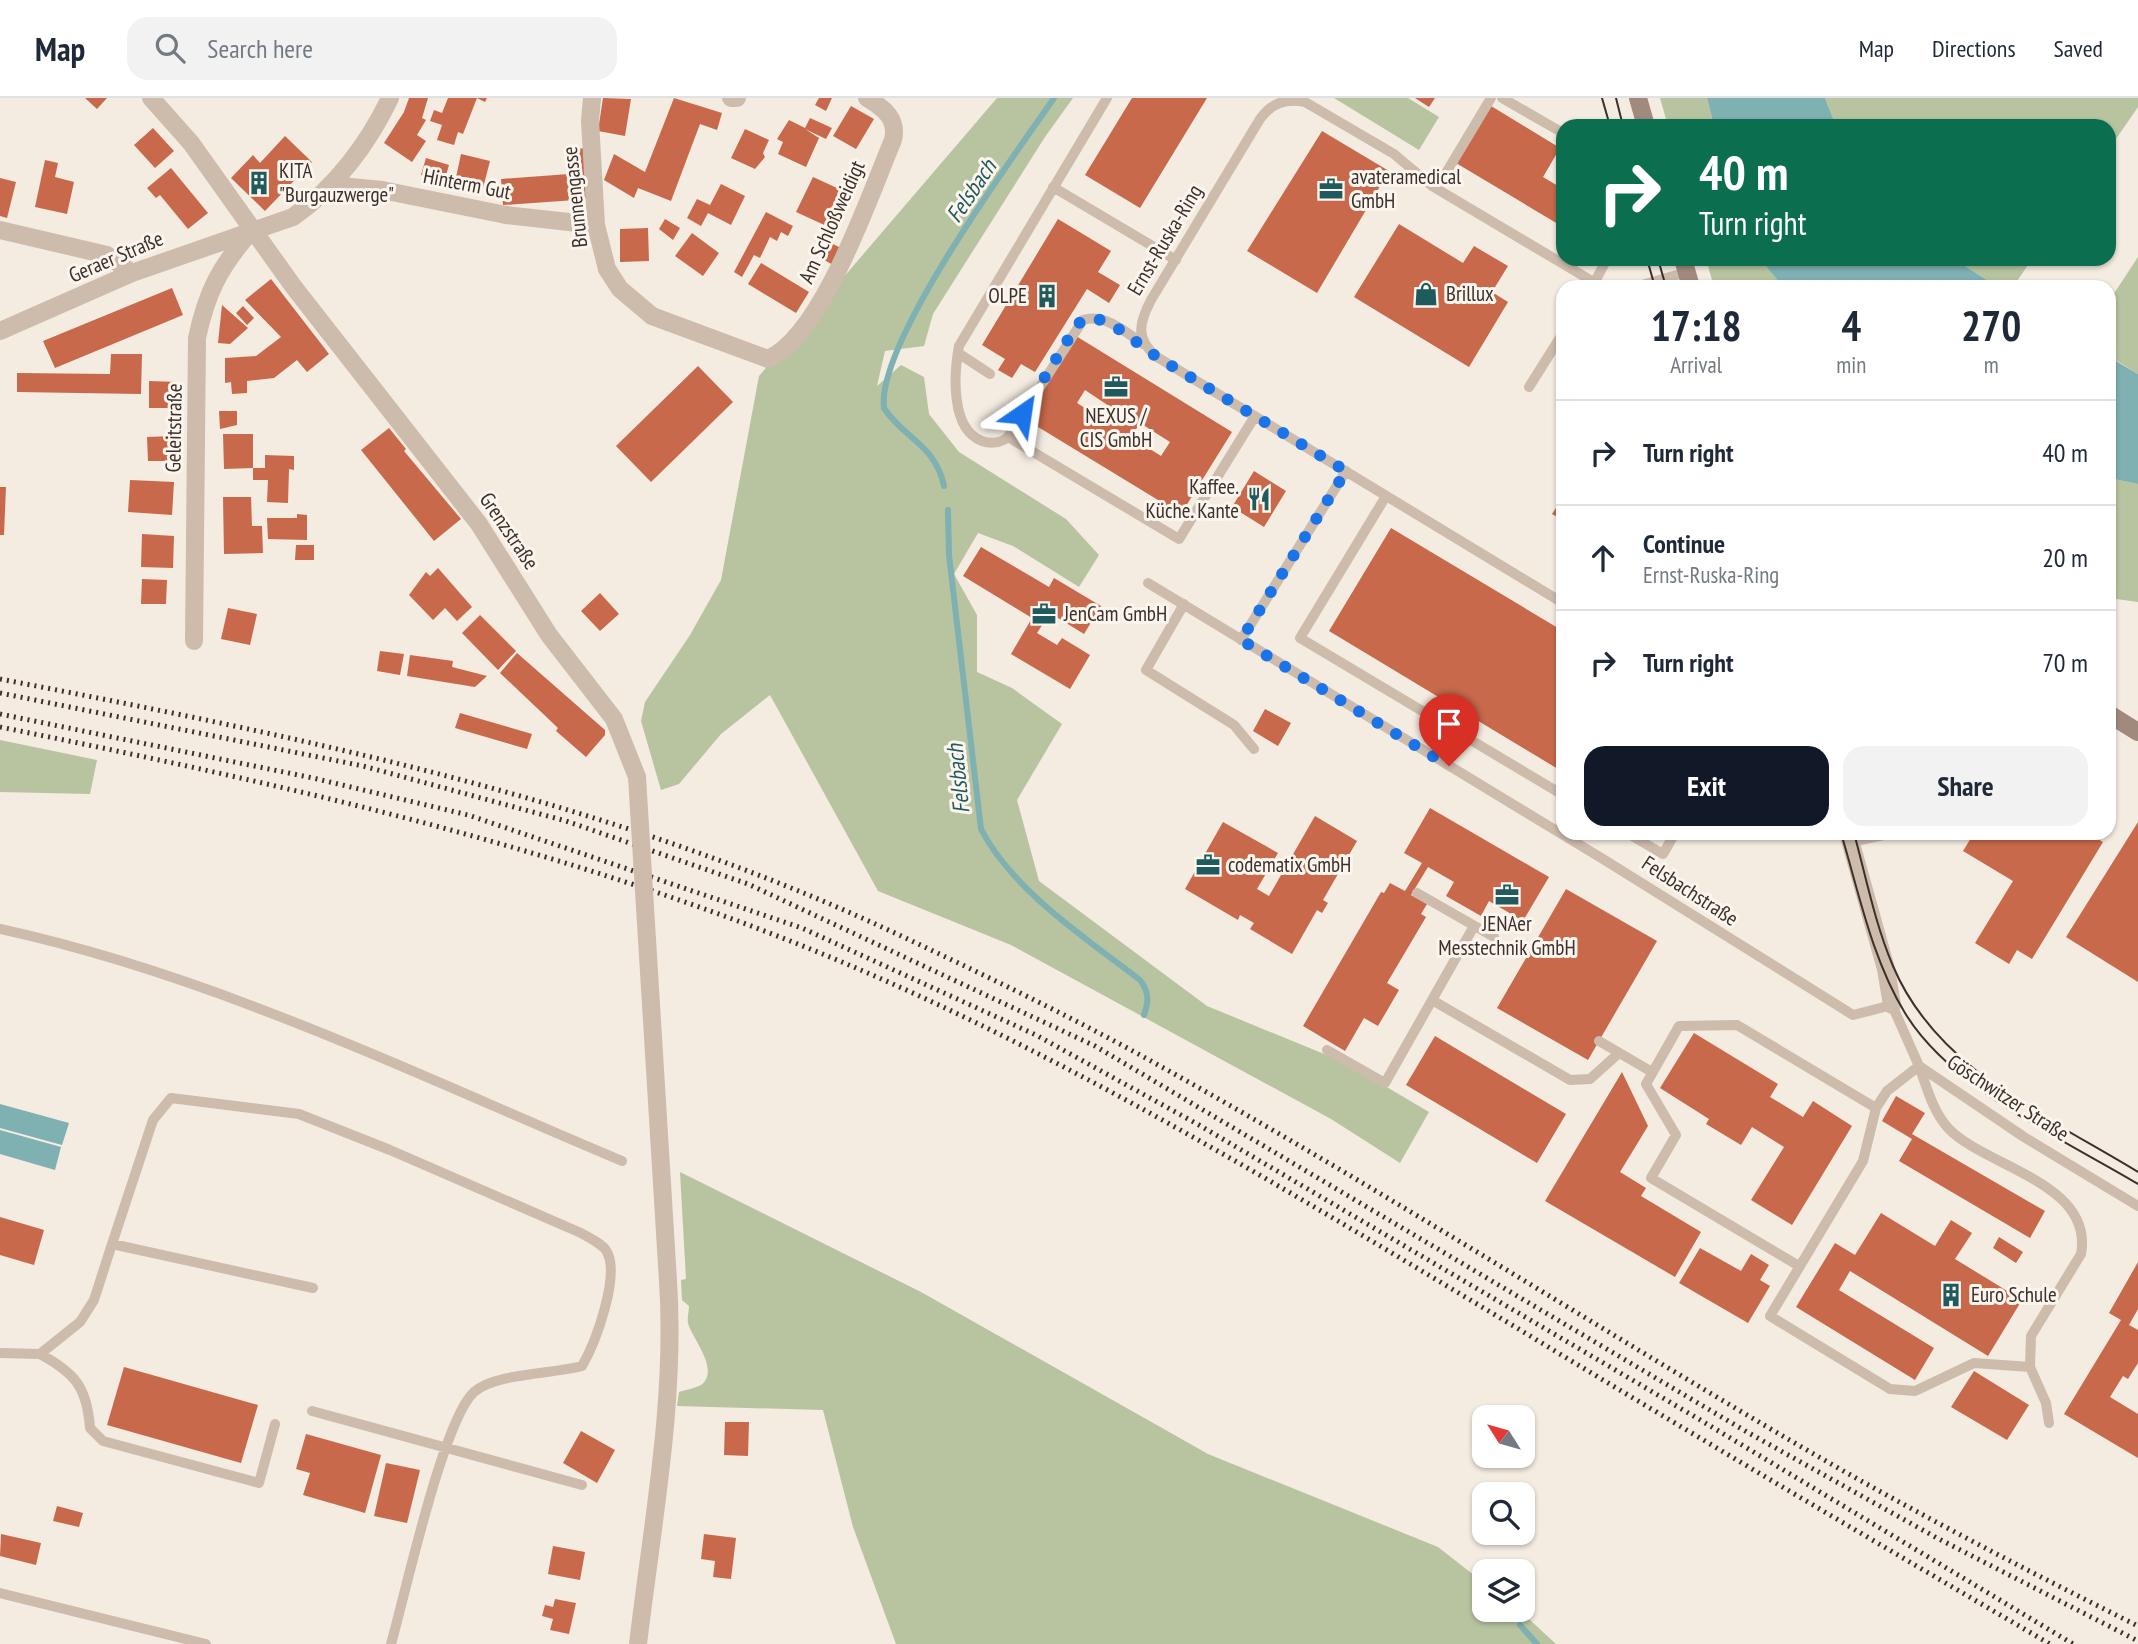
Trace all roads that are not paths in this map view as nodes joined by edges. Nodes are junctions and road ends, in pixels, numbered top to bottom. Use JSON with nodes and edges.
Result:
{"nodes":[{"id":1,"x":151,"y":98,"type":"edge"},
{"id":2,"x":390,"y":98,"type":"edge"},
{"id":3,"x":592,"y":98,"type":"edge"},
{"id":4,"x":731,"y":98,"type":"edge"},
{"id":5,"x":737,"y":98,"type":"edge"},
{"id":6,"x":867,"y":98,"type":"edge"},
{"id":7,"x":1107,"y":98,"type":"edge"},
{"id":8,"x":1491,"y":98,"type":"edge"},
{"id":9,"x":1502,"y":98,"type":"edge"},
{"id":10,"x":1638,"y":98,"type":"edge"},
{"id":11,"x":1271,"y":102,"type":"edge"},
{"id":12,"x":1644,"y":119,"type":"edge"},
{"id":13,"x":1556,"y":129,"type":"edge"},
{"id":14,"x":330,"y":184,"type":"junction"},
{"id":15,"x":1053,"y":187,"type":"junction"},
{"id":16,"x":1437,"y":188,"type":"junction"},
{"id":17,"x":596,"y":225,"type":"junction"},
{"id":18,"x":0,"y":230,"type":"edge"},
{"id":19,"x":251,"y":231,"type":"junction"},
{"id":20,"x":1175,"y":260,"type":"junction"},
{"id":21,"x":1556,"y":261,"type":"edge"},
{"id":22,"x":1564,"y":266,"type":"edge"},
{"id":23,"x":132,"y":273,"type":"junction"},
{"id":24,"x":1687,"y":273,"type":"edge"},
{"id":25,"x":1586,"y":280,"type":"edge"},
{"id":26,"x":1661,"y":280,"type":"edge"},
{"id":27,"x":0,"y":331,"type":"edge"},
{"id":28,"x":1145,"y":345,"type":"junction"},
{"id":29,"x":1556,"y":345,"type":"edge"},
{"id":30,"x":957,"y":353,"type":"junction"},
{"id":31,"x":768,"y":359,"type":"joint"},
{"id":32,"x":990,"y":374,"type":"dead end"},
{"id":33,"x":1530,"y":387,"type":"dead end"},
{"id":34,"x":1255,"y":416,"type":"junction"},
{"id":35,"x":1008,"y":437,"type":"junction"},
{"id":36,"x":1346,"y":471,"type":"junction"},
{"id":37,"x":1386,"y":496,"type":"junction"},
{"id":38,"x":1148,"y":583,"type":"dead end"},
{"id":39,"x":1556,"y":599,"type":"edge"},
{"id":40,"x":1184,"y":604,"type":"junction"},
{"id":41,"x":1241,"y":640,"type":"junction"},
{"id":42,"x":194,"y":641,"type":"dead end"},
{"id":43,"x":2116,"y":718,"type":"edge"},
{"id":44,"x":2138,"y":732,"type":"edge"},
{"id":45,"x":1254,"y":749,"type":"dead end"},
{"id":46,"x":1556,"y":791,"type":"edge"},
{"id":47,"x":1556,"y":830,"type":"edge"},
{"id":48,"x":1573,"y":840,"type":"edge"},
{"id":49,"x":1639,"y":840,"type":"edge"},
{"id":50,"x":1671,"y":840,"type":"edge"},
{"id":51,"x":1850,"y":840,"type":"edge"},
{"id":52,"x":1417,"y":893,"type":"dead end"},
{"id":53,"x":1474,"y":926,"type":"junction"},
{"id":54,"x":0,"y":929,"type":"edge"},
{"id":55,"x":1494,"y":937,"type":"dead end"},
{"id":56,"x":1432,"y":1000,"type":"junction"},
{"id":57,"x":1892,"y":1005,"type":"junction"},
{"id":58,"x":1599,"y":1041,"type":"dead end"},
{"id":59,"x":1327,"y":1050,"type":"dead end"},
{"id":60,"x":1619,"y":1053,"type":"junction"},
{"id":61,"x":1919,"y":1066,"type":"junction"},
{"id":62,"x":1652,"y":1072,"type":"junction"},
{"id":63,"x":1876,"y":1108,"type":"junction"},
{"id":64,"x":622,"y":1161,"type":"dead end"},
{"id":65,"x":2138,"y":1206,"type":"edge"},
{"id":66,"x":113,"y":1244,"type":"junction"},
{"id":67,"x":1799,"y":1266,"type":"junction"},
{"id":68,"x":313,"y":1288,"type":"dead end"},
{"id":69,"x":0,"y":1353,"type":"edge"},
{"id":70,"x":40,"y":1354,"type":"junction"},
{"id":71,"x":2030,"y":1367,"type":"junction"},
{"id":72,"x":312,"y":1411,"type":"dead end"},
{"id":73,"x":2049,"y":1423,"type":"dead end"},
{"id":74,"x":275,"y":1424,"type":"dead end"},
{"id":75,"x":446,"y":1448,"type":"junction"},
{"id":76,"x":582,"y":1485,"type":"dead end"},
{"id":77,"x":0,"y":1593,"type":"edge"},
{"id":78,"x":167,"y":1639,"type":"edge"},
{"id":79,"x":189,"y":1642,"type":"edge"},
{"id":80,"x":206,"y":1644,"type":"edge"},
{"id":81,"x":391,"y":1644,"type":"edge"},
{"id":82,"x":638,"y":1644,"type":"edge"}],
"edges":[{"from":1,"to":19,"type":"street","name":"Grenzstraße"},
{"from":2,"to":14,"type":"street","name":"Geraer Straße"},
{"from":3,"to":17,"type":"street","name":"Brunnengasse"},
{"from":4,"to":5,"type":"street"},
{"from":6,"to":31,"type":"street","name":"Am Schloßweidigt"},
{"from":7,"to":15,"type":"lane"},
{"from":8,"to":16,"type":"lane"},
{"from":9,"to":13,"type":"lane"},
{"from":10,"to":12,"type":"main road"},
{"from":11,"to":16,"type":"lane","name":"Ernst-Ruska-Ring"},
{"from":11,"to":20,"type":"lane","name":"Ernst-Ruska-Ring"},
{"from":14,"to":17,"type":"street","name":"Hinterm Gut"},
{"from":14,"to":19,"type":"street","name":"Geraer Straße"},
{"from":15,"to":20,"type":"lane"},
{"from":15,"to":30,"type":"lane"},
{"from":16,"to":21,"type":"lane","name":"Ernst-Ruska-Ring"},
{"from":17,"to":31,"type":"street","name":"Brunnengasse"},
{"from":18,"to":23,"type":"street"},
{"from":19,"to":23,"type":"street","name":"Geraer Straße"},
{"from":19,"to":42,"type":"street","name":"Geleitstraße"},
{"from":19,"to":82,"type":"street","name":"Grenzstraße","bridge":true},
{"from":20,"to":28,"type":"lane","name":"Ernst-Ruska-Ring"},
{"from":22,"to":25,"type":"lane","name":"Ernst-Ruska-Ring"},
{"from":23,"to":27,"type":"street","name":"Geraer Straße"},
{"from":24,"to":26,"type":"lane"},
{"from":28,"to":34,"type":"lane"},
{"from":28,"to":35,"type":"lane"},
{"from":29,"to":33,"type":"lane"},
{"from":30,"to":32,"type":"lane"},
{"from":30,"to":35,"type":"lane"},
{"from":34,"to":35,"type":"lane"},
{"from":34,"to":36,"type":"lane"},
{"from":36,"to":37,"type":"lane"},
{"from":36,"to":41,"type":"lane"},
{"from":37,"to":39,"type":"lane"},
{"from":37,"to":46,"type":"lane"},
{"from":38,"to":40,"type":"lane","name":"Felsbachstraße"},
{"from":40,"to":41,"type":"lane","name":"Felsbachstraße"},
{"from":40,"to":45,"type":"lane"},
{"from":41,"to":47,"type":"lane","name":"Felsbachstraße"},
{"from":43,"to":44,"type":"main road"},
{"from":48,"to":57,"type":"lane","name":"Felsbachstraße"},
{"from":49,"to":50,"type":"lane"},
{"from":51,"to":57,"type":"street","name":"Göschwitzer Straße"},
{"from":52,"to":53,"type":"lane"},
{"from":53,"to":55,"type":"lane"},
{"from":53,"to":56,"type":"lane"},
{"from":54,"to":64,"type":"lane"},
{"from":56,"to":59,"type":"lane"},
{"from":56,"to":60,"type":"lane"},
{"from":57,"to":61,"type":"lane","name":"Göschwitzer Straße"},
{"from":58,"to":60,"type":"lane"},
{"from":60,"to":62,"type":"lane"},
{"from":61,"to":63,"type":"lane"},
{"from":61,"to":65,"type":"lane","name":"Göschwitzer Straße"},
{"from":61,"to":71,"type":"lane"},
{"from":62,"to":63,"type":"lane"},
{"from":62,"to":67,"type":"lane"},
{"from":63,"to":67,"type":"lane"},
{"from":66,"to":68,"type":"lane"},
{"from":66,"to":70,"type":"lane"},
{"from":66,"to":75,"type":"lane"},
{"from":67,"to":71,"type":"lane"},
{"from":69,"to":70,"type":"lane"},
{"from":70,"to":74,"type":"lane"},
{"from":71,"to":73,"type":"lane"},
{"from":72,"to":75,"type":"lane"},
{"from":75,"to":76,"type":"lane"},
{"from":75,"to":81,"type":"lane"},
{"from":77,"to":78,"type":"lane"},
{"from":78,"to":79,"type":"lane"},
{"from":79,"to":80,"type":"lane"}]}
